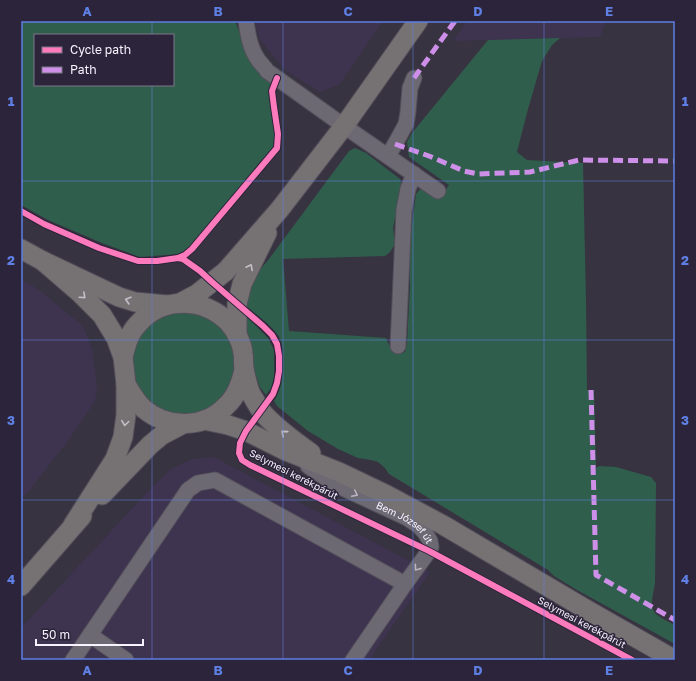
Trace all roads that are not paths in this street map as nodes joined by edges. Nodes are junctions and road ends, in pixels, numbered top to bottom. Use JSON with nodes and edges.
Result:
{"nodes":[{"id":1,"x":246,"y":21,"type":"edge"},
{"id":2,"x":418,"y":21,"type":"edge"},
{"id":3,"x":414,"y":78,"type":"dead end"},
{"id":4,"x":344,"y":126,"type":"junction"},
{"id":5,"x":388,"y":156,"type":"junction"},
{"id":6,"x":414,"y":174,"type":"junction"},
{"id":7,"x":438,"y":191,"type":"dead end"},
{"id":8,"x":280,"y":209,"type":"junction"},
{"id":9,"x":21,"y":249,"type":"edge"},
{"id":10,"x":43,"y":261,"type":"junction"},
{"id":11,"x":173,"y":304,"type":"junction"},
{"id":12,"x":237,"y":335,"type":"junction"},
{"id":13,"x":398,"y":346,"type":"dead end"},
{"id":14,"x":123,"y":357,"type":"junction"},
{"id":15,"x":244,"y":369,"type":"junction"},
{"id":16,"x":126,"y":384,"type":"junction"},
{"id":17,"x":204,"y":420,"type":"junction"},
{"id":18,"x":183,"y":424,"type":"junction"},
{"id":19,"x":286,"y":451,"type":"junction"},
{"id":20,"x":339,"y":472,"type":"junction"},
{"id":21,"x":188,"y":490,"type":"junction"},
{"id":22,"x":73,"y":525,"type":"junction"},
{"id":23,"x":406,"y":584,"type":"junction"},
{"id":24,"x":21,"y":586,"type":"edge"},
{"id":25,"x":90,"y":635,"type":"junction"},
{"id":26,"x":65,"y":660,"type":"edge"},
{"id":27,"x":73,"y":660,"type":"edge"},
{"id":28,"x":126,"y":660,"type":"edge"},
{"id":29,"x":353,"y":660,"type":"edge"},
{"id":30,"x":675,"y":660,"type":"edge"}],
"edges":[{"from":1,"to":4,"type":"street"},
{"from":2,"to":4,"type":"main road"},
{"from":3,"to":5,"type":"street"},
{"from":4,"to":5,"type":"street"},
{"from":4,"to":8,"type":"main road"},
{"from":5,"to":6,"type":"street"},
{"from":6,"to":7,"type":"street"},
{"from":6,"to":13,"type":"street"},
{"from":8,"to":11,"type":"main road"},
{"from":12,"to":8,"type":"main road","one_way":true},
{"from":9,"to":10,"type":"main road"},
{"from":11,"to":10,"type":"main road","one_way":true},
{"from":10,"to":14,"type":"main road","one_way":true},
{"from":11,"to":12,"type":"main road"},
{"from":11,"to":14,"type":"main road"},
{"from":12,"to":15,"type":"main road"},
{"from":14,"to":16,"type":"main road"},
{"from":15,"to":17,"type":"main road"},
{"from":20,"to":15,"type":"main road","one_way":true},
{"from":16,"to":18,"type":"main road"},
{"from":16,"to":22,"type":"main road","one_way":true},
{"from":17,"to":18,"type":"main road"},
{"from":17,"to":19,"type":"main road"},
{"from":18,"to":22,"type":"main road"},
{"from":19,"to":20,"type":"main road"},
{"from":19,"to":23,"type":"street","name":"Bem József út","one_way":true},
{"from":20,"to":30,"type":"main road"},
{"from":21,"to":23,"type":"street"},
{"from":21,"to":25,"type":"street"},
{"from":21,"to":26,"type":"street"},
{"from":22,"to":24,"type":"main road"},
{"from":23,"to":29,"type":"street"},
{"from":25,"to":27,"type":"street"},
{"from":25,"to":28,"type":"street"}]}
